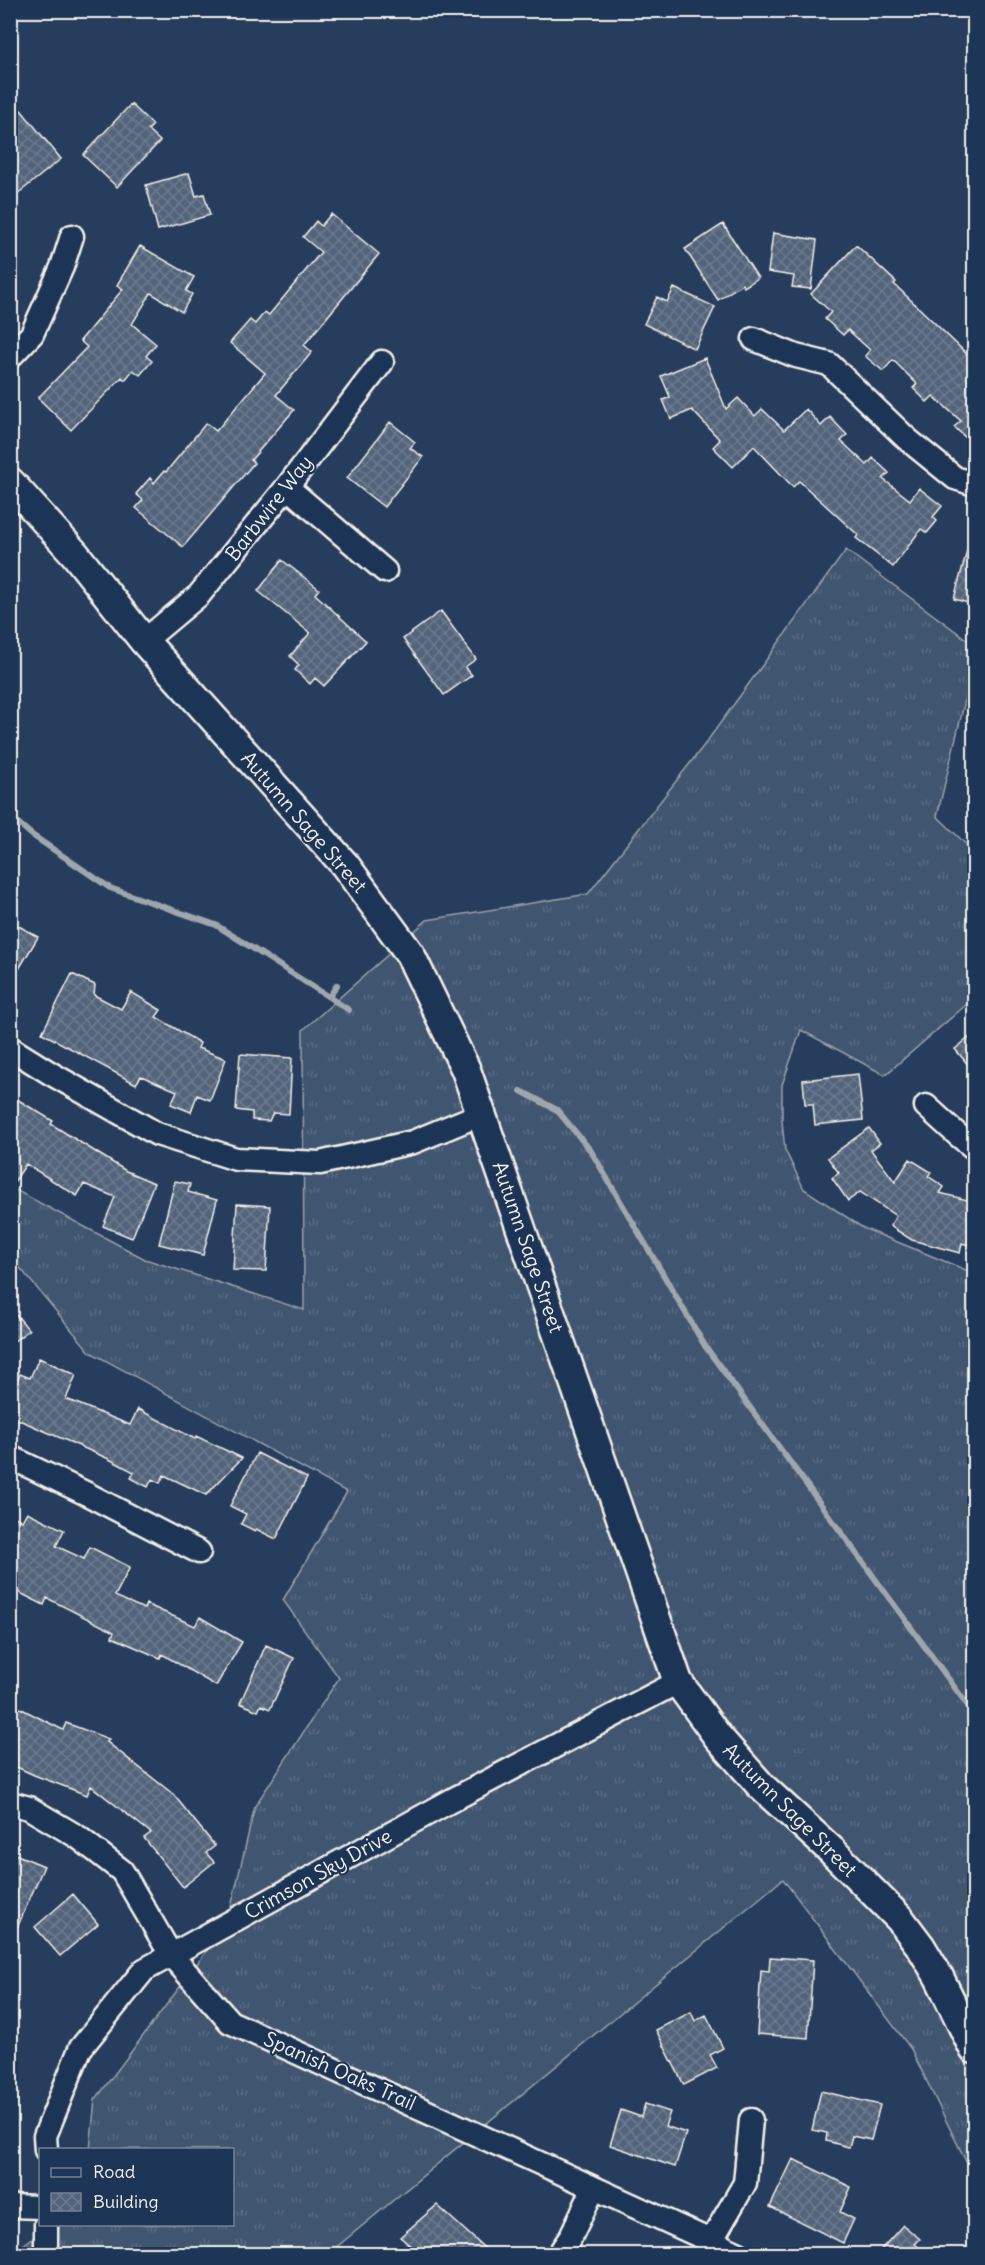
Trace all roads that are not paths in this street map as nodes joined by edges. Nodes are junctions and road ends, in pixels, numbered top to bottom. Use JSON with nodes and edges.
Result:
{"nodes":[{"id":1,"x":72,"y":236,"type":"dead end"},
{"id":2,"x":754,"y":339,"type":"dead end"},
{"id":3,"x":10,"y":357,"type":"edge"},
{"id":4,"x":382,"y":362,"type":"dead end"},
{"id":5,"x":10,"y":482,"type":"edge"},
{"id":6,"x":975,"y":484,"type":"edge"},
{"id":7,"x":287,"y":487,"type":"junction"},
{"id":8,"x":385,"y":571,"type":"dead end"},
{"id":9,"x":144,"y":641,"type":"junction"},
{"id":10,"x":10,"y":1048,"type":"edge"},
{"id":11,"x":926,"y":1106,"type":"dead end"},
{"id":12,"x":481,"y":1114,"type":"junction"},
{"id":13,"x":975,"y":1148,"type":"edge"},
{"id":14,"x":10,"y":1457,"type":"edge"},
{"id":15,"x":199,"y":1552,"type":"dead end"},
{"id":16,"x":678,"y":1682,"type":"junction"},
{"id":17,"x":10,"y":1803,"type":"edge"},
{"id":18,"x":171,"y":1955,"type":"junction"},
{"id":19,"x":975,"y":2049,"type":"edge"},
{"id":20,"x":751,"y":2120,"type":"dead end"},
{"id":21,"x":46,"y":2148,"type":"edge"},
{"id":22,"x":594,"y":2188,"type":"junction"},
{"id":23,"x":10,"y":2206,"type":"edge"},
{"id":24,"x":39,"y":2207,"type":"edge"},
{"id":25,"x":46,"y":2226,"type":"edge"},
{"id":26,"x":711,"y":2241,"type":"junction"},
{"id":27,"x":46,"y":2254,"type":"edge"},
{"id":28,"x":559,"y":2254,"type":"edge"},
{"id":29,"x":739,"y":2254,"type":"edge"}],
"edges":[{"from":1,"to":3,"type":"street"},
{"from":2,"to":6,"type":"street"},
{"from":4,"to":7,"type":"street","name":"Barbwire Way"},
{"from":5,"to":9,"type":"street","name":"Autumn Sage Street"},
{"from":7,"to":8,"type":"street"},
{"from":7,"to":9,"type":"street","name":"Barbwire Way"},
{"from":9,"to":12,"type":"street","name":"Autumn Sage Street"},
{"from":10,"to":12,"type":"street"},
{"from":11,"to":13,"type":"street"},
{"from":12,"to":16,"type":"street","name":"Autumn Sage Street"},
{"from":14,"to":15,"type":"street"},
{"from":16,"to":18,"type":"street","name":"Crimson Sky Drive"},
{"from":16,"to":19,"type":"street","name":"Autumn Sage Street"},
{"from":17,"to":18,"type":"street","name":"Spanish Oaks Trail"},
{"from":18,"to":21,"type":"street","name":"Crimson Sky Drive"},
{"from":18,"to":22,"type":"street","name":"Spanish Oaks Trail"},
{"from":20,"to":26,"type":"street"},
{"from":22,"to":26,"type":"street","name":"Spanish Oaks Trail"},
{"from":22,"to":28,"type":"street"},
{"from":23,"to":24,"type":"street"},
{"from":25,"to":27,"type":"street"},
{"from":26,"to":29,"type":"street","name":"Spanish Oaks Trail"}]}
